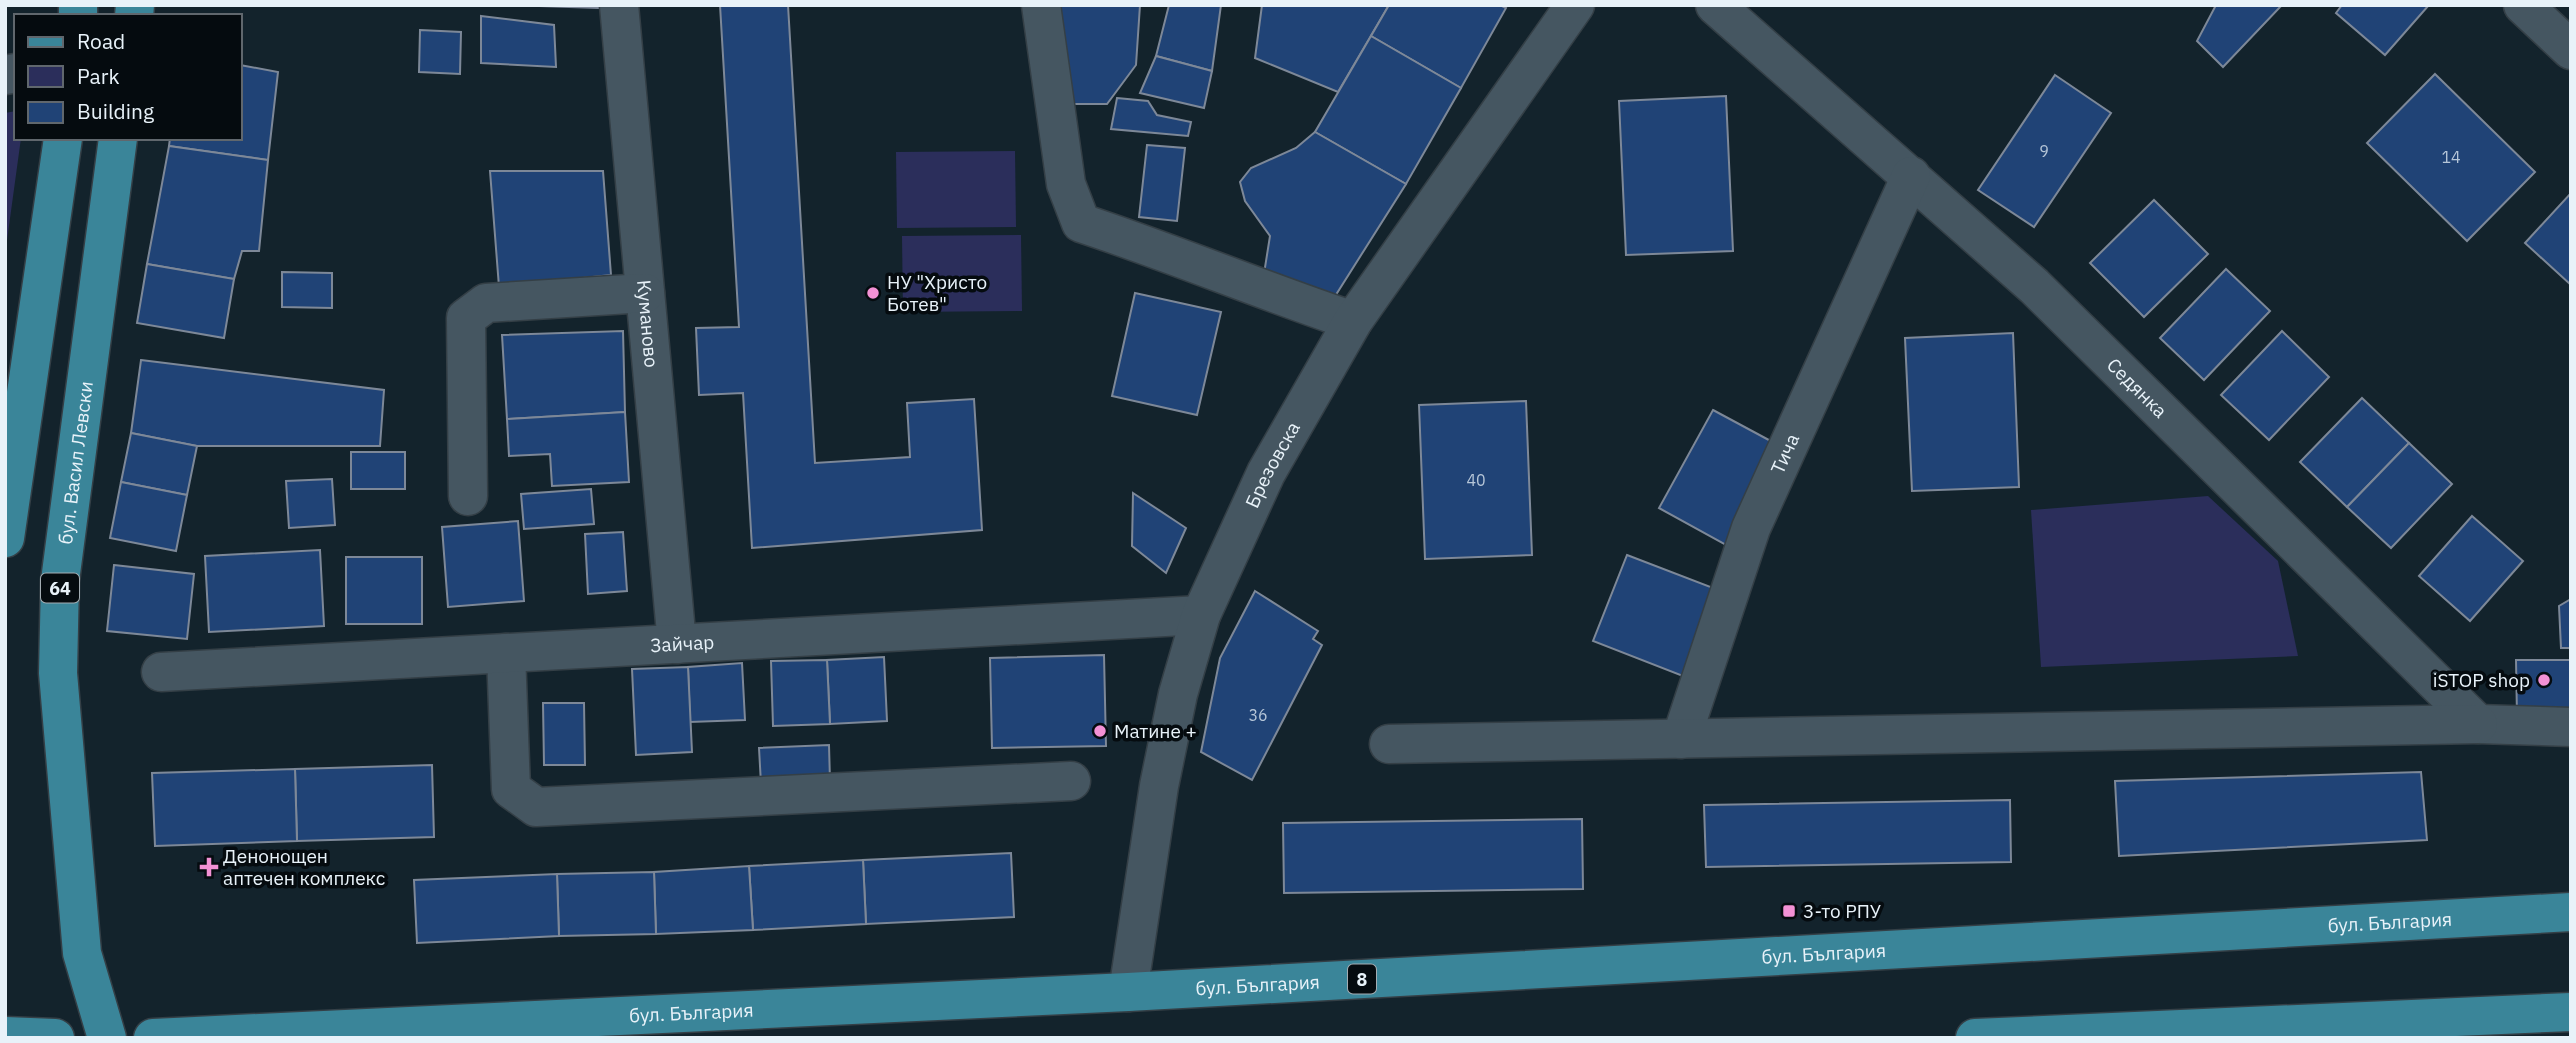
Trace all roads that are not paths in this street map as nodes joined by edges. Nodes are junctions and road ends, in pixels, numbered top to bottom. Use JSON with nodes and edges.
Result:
{"nodes":[{"id":1,"x":619,"y":5,"type":"edge"},
{"id":2,"x":1041,"y":5,"type":"edge"},
{"id":3,"x":1575,"y":5,"type":"edge"},
{"id":4,"x":1715,"y":5,"type":"edge"},
{"id":5,"x":2523,"y":5,"type":"edge"},
{"id":6,"x":2571,"y":50,"type":"edge"},
{"id":7,"x":63,"y":140,"type":"edge"},
{"id":8,"x":118,"y":140,"type":"edge"},
{"id":9,"x":1911,"y":176,"type":"junction"},
{"id":10,"x":645,"y":293,"type":"junction"},
{"id":11,"x":1353,"y":321,"type":"junction"},
{"id":12,"x":468,"y":496,"type":"dead end"},
{"id":13,"x":5,"y":538,"type":"edge"},
{"id":14,"x":1201,"y":615,"type":"junction"},
{"id":15,"x":677,"y":644,"type":"junction"},
{"id":16,"x":506,"y":653,"type":"junction"},
{"id":17,"x":161,"y":672,"type":"dead end"},
{"id":18,"x":2478,"y":724,"type":"junction"},
{"id":19,"x":2571,"y":727,"type":"edge"},
{"id":20,"x":1681,"y":738,"type":"junction"},
{"id":21,"x":1389,"y":744,"type":"dead end"},
{"id":22,"x":1071,"y":782,"type":"dead end"},
{"id":23,"x":2571,"y":912,"type":"edge"},
{"id":24,"x":1128,"y":992,"type":"junction"},
{"id":25,"x":2571,"y":1012,"type":"edge"},
{"id":26,"x":2491,"y":1026,"type":"edge"},
{"id":27,"x":6,"y":1032,"type":"edge"},
{"id":28,"x":55,"y":1038,"type":"edge"},
{"id":29,"x":107,"y":1038,"type":"edge"},
{"id":30,"x":153,"y":1038,"type":"edge"},
{"id":31,"x":1975,"y":1038,"type":"edge"}],
"edges":[{"from":1,"to":10,"type":"street","name":"Куманово"},
{"from":2,"to":11,"type":"street"},
{"from":3,"to":11,"type":"street","name":"Брезовска"},
{"from":4,"to":9,"type":"street","name":"Седянка"},
{"from":5,"to":6,"type":"street"},
{"from":7,"to":13,"type":"main road"},
{"from":8,"to":29,"type":"main road","name":"бул. Васил Левски","number":"64"},
{"from":9,"to":18,"type":"street","name":"Седянка"},
{"from":9,"to":20,"type":"street","name":"Тича"},
{"from":10,"to":12,"type":"street"},
{"from":10,"to":15,"type":"street","name":"Куманово"},
{"from":11,"to":14,"type":"street","name":"Брезовска"},
{"from":14,"to":15,"type":"street","name":"Зайчар"},
{"from":14,"to":24,"type":"street","name":"Брезовска"},
{"from":15,"to":16,"type":"street","name":"Зайчар"},
{"from":16,"to":17,"type":"street","name":"Зайчар"},
{"from":16,"to":22,"type":"street"},
{"from":18,"to":19,"type":"street"},
{"from":18,"to":20,"type":"street"},
{"from":20,"to":21,"type":"street"},
{"from":23,"to":24,"type":"main road","name":"бул. България","number":"8"},
{"from":24,"to":30,"type":"main road","name":"бул. България","number":"8"},
{"from":25,"to":26,"type":"main road"},
{"from":26,"to":31,"type":"main road"},
{"from":27,"to":28,"type":"main road"}]}
